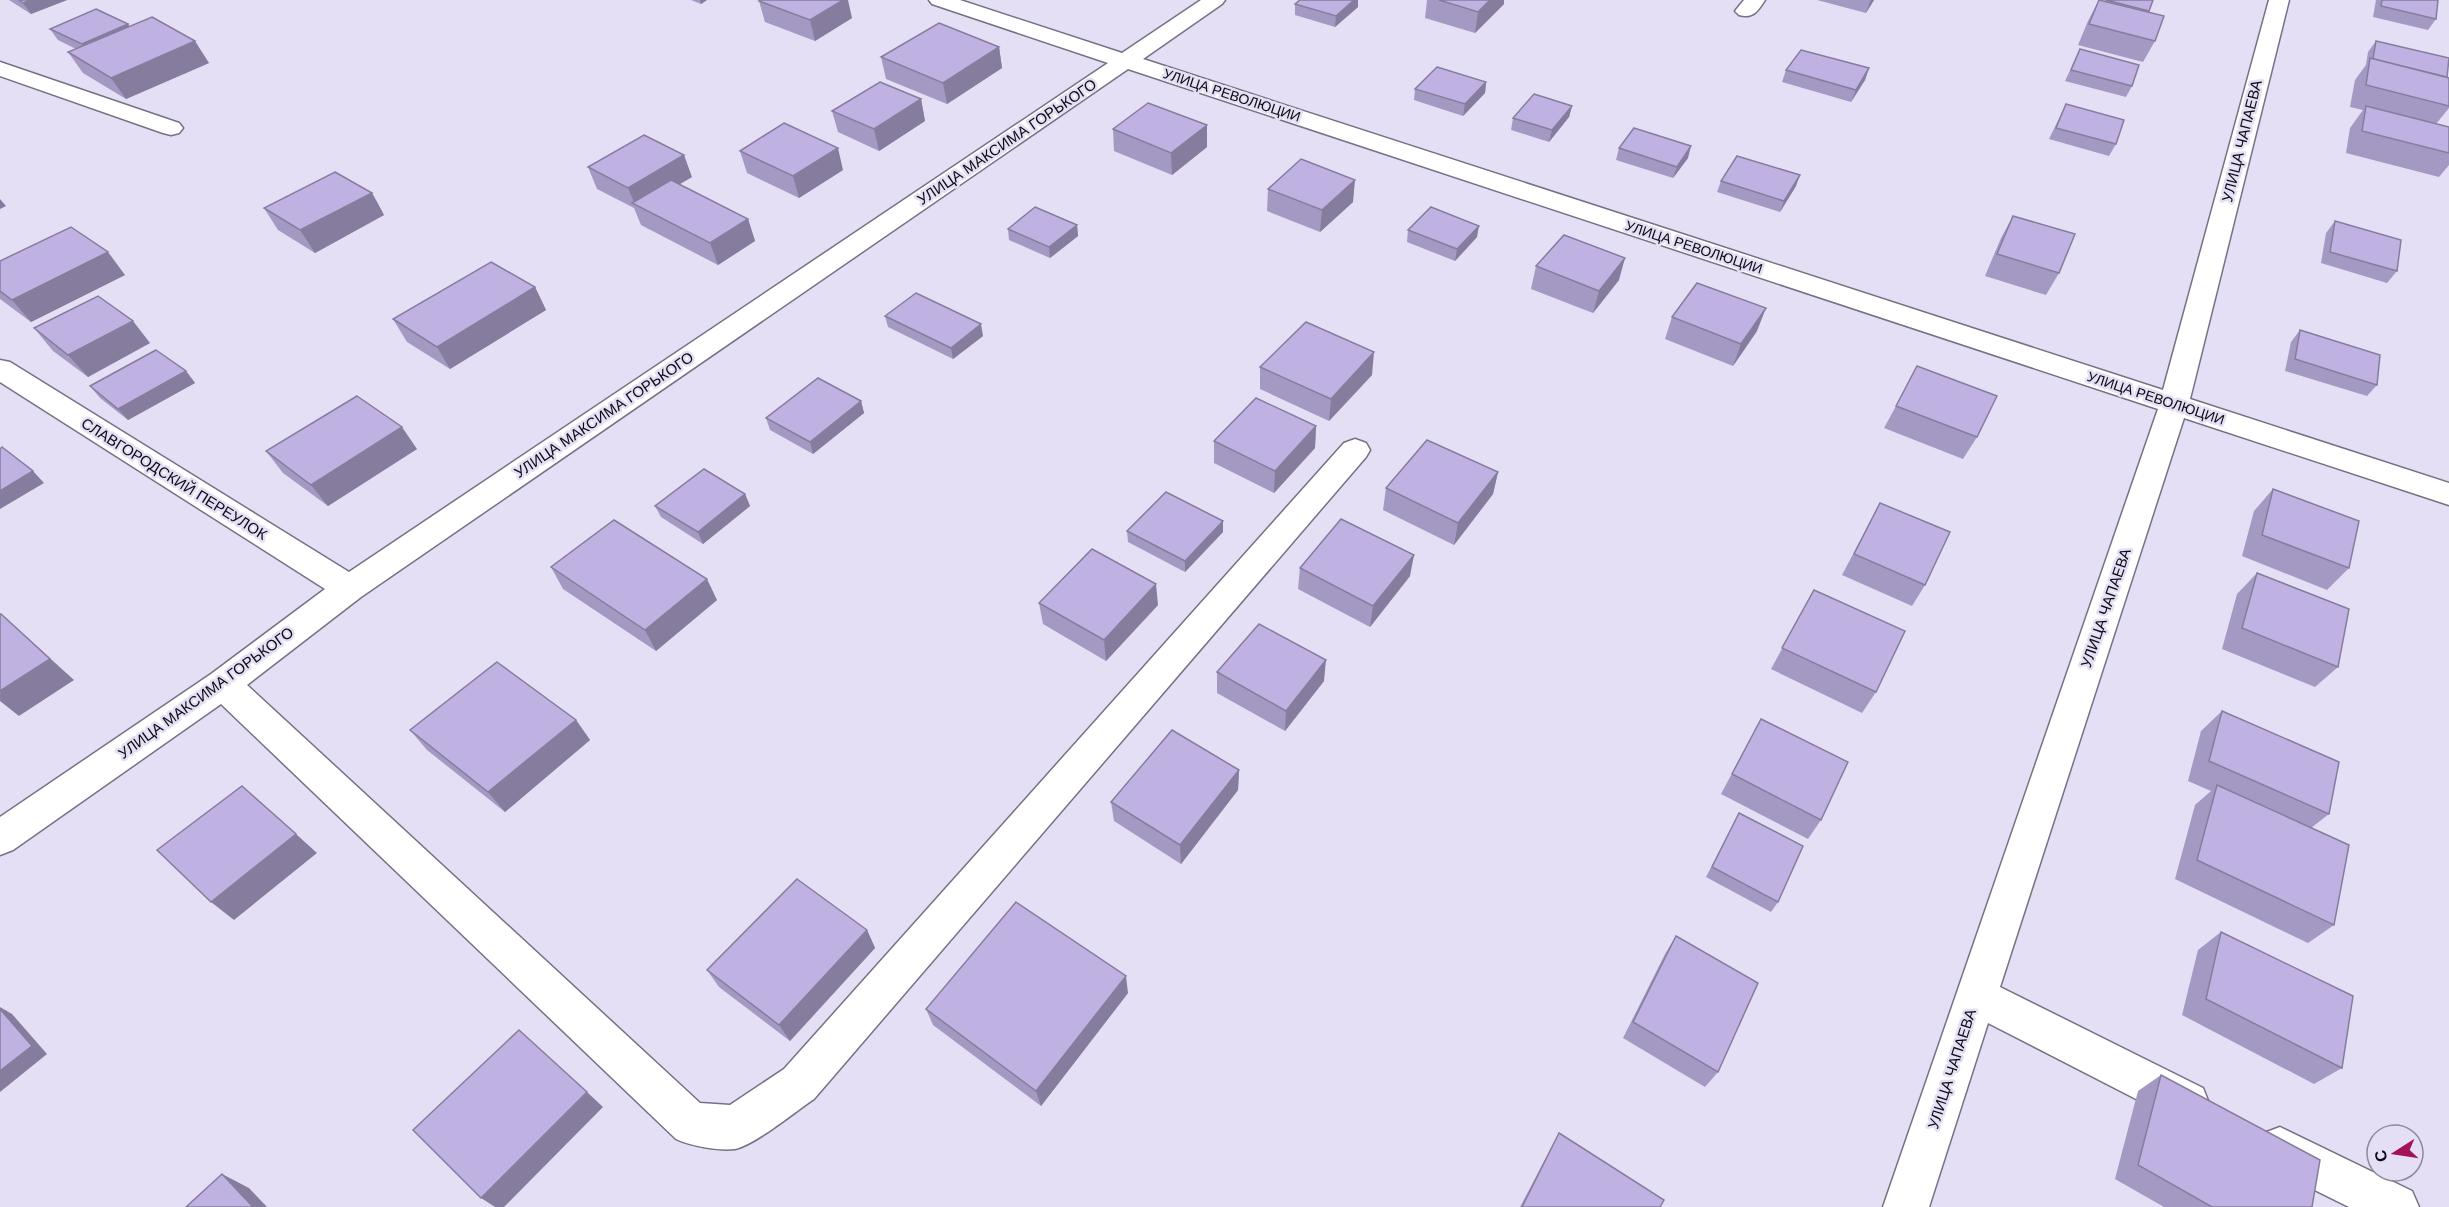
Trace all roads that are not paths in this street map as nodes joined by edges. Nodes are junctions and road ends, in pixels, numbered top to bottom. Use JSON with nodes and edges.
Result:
{"nodes":[{"id":1,"x":939,"y":0,"type":"edge"},
{"id":2,"x":1215,"y":0,"type":"edge"},
{"id":3,"x":2279,"y":0,"type":"edge"},
{"id":4,"x":1127,"y":61,"type":"junction"},
{"id":5,"x":0,"y":69,"type":"edge"},
{"id":6,"x":171,"y":128,"type":"dead end"},
{"id":7,"x":0,"y":369,"type":"edge"},
{"id":8,"x":2174,"y":404,"type":"junction"},
{"id":9,"x":1355,"y":450,"type":"dead end"},
{"id":10,"x":2449,"y":494,"type":"edge"},
{"id":11,"x":349,"y":588,"type":"junction"},
{"id":12,"x":223,"y":684,"type":"junction"},
{"id":13,"x":0,"y":838,"type":"edge"},
{"id":14,"x":1976,"y":996,"type":"junction"},
{"id":15,"x":1906,"y":1207,"type":"edge"},
{"id":16,"x":2396,"y":1207,"type":"edge"}],
"edges":[{"from":1,"to":4,"type":"street","name":"УЛИЦА РЕВОЛЮЦИИ"},
{"from":2,"to":4,"type":"street","name":"УЛИЦА МАКСИМА ГОРЬКОГО"},
{"from":3,"to":8,"type":"street","name":"УЛИЦА ЧАПАЕВА"},
{"from":4,"to":8,"type":"street","name":"УЛИЦА РЕВОЛЮЦИИ"},
{"from":4,"to":11,"type":"street","name":"УЛИЦА МАКСИМА ГОРЬКОГО"},
{"from":5,"to":6,"type":"street"},
{"from":7,"to":11,"type":"street","name":"СЛАВГОРОДСКИЙ ПЕРЕУЛОК"},
{"from":8,"to":10,"type":"street","name":"УЛИЦА РЕВОЛЮЦИИ"},
{"from":8,"to":14,"type":"street","name":"УЛИЦА ЧАПАЕВА"},
{"from":9,"to":12,"type":"street"},
{"from":11,"to":12,"type":"street","name":"УЛИЦА МАКСИМА ГОРЬКОГО"},
{"from":12,"to":13,"type":"street","name":"УЛИЦА МАКСИМА ГОРЬКОГО"},
{"from":14,"to":15,"type":"street","name":"УЛИЦА ЧАПАЕВА"},
{"from":14,"to":16,"type":"street"}]}
